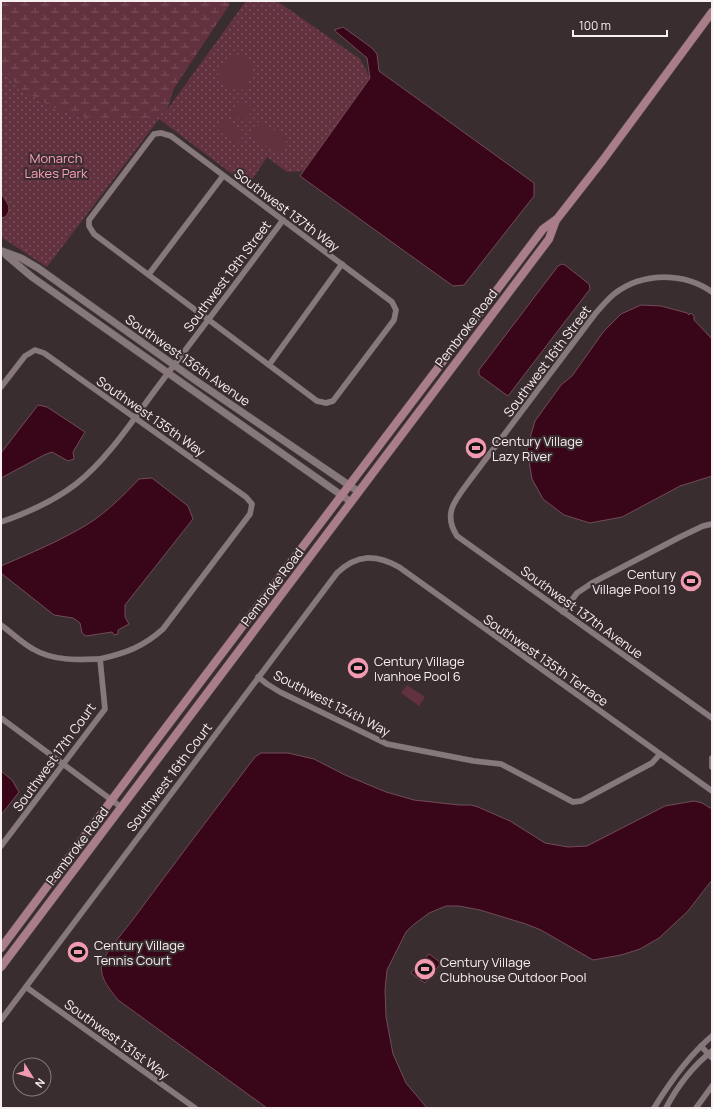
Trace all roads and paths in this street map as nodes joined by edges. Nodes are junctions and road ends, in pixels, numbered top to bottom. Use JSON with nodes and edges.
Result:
{"nodes":[{"id":1,"x":712,"y":12,"type":"edge"},
{"id":2,"x":223,"y":176,"type":"junction"},
{"id":3,"x":557,"y":219,"type":"junction"},
{"id":4,"x":283,"y":220,"type":"junction"},
{"id":5,"x":1,"y":251,"type":"edge"},
{"id":6,"x":342,"y":264,"type":"junction"},
{"id":7,"x":149,"y":274,"type":"junction"},
{"id":8,"x":712,"y":292,"type":"edge"},
{"id":9,"x":208,"y":319,"type":"junction"},
{"id":10,"x":174,"y":365,"type":"junction"},
{"id":11,"x":269,"y":365,"type":"junction"},
{"id":12,"x":168,"y":373,"type":"junction"},
{"id":13,"x":1,"y":387,"type":"edge"},
{"id":14,"x":134,"y":418,"type":"junction"},
{"id":15,"x":349,"y":485,"type":"junction"},
{"id":16,"x":358,"y":492,"type":"junction"},
{"id":17,"x":341,"y":496,"type":"junction"},
{"id":18,"x":351,"y":502,"type":"junction"},
{"id":19,"x":450,"y":516,"type":"joint"},
{"id":20,"x":1,"y":522,"type":"edge"},
{"id":21,"x":712,"y":524,"type":"edge"},
{"id":22,"x":364,"y":558,"type":"joint"},
{"id":23,"x":563,"y":612,"type":"junction"},
{"id":24,"x":1,"y":625,"type":"edge"},
{"id":25,"x":100,"y":659,"type":"junction"},
{"id":26,"x":258,"y":677,"type":"junction"},
{"id":27,"x":712,"y":717,"type":"edge"},
{"id":28,"x":1,"y":718,"type":"edge"},
{"id":29,"x":660,"y":754,"type":"junction"},
{"id":30,"x":712,"y":758,"type":"edge"},
{"id":31,"x":62,"y":764,"type":"junction"},
{"id":32,"x":712,"y":767,"type":"edge"},
{"id":33,"x":712,"y":791,"type":"edge"},
{"id":34,"x":112,"y":800,"type":"junction"},
{"id":35,"x":121,"y":807,"type":"junction"},
{"id":36,"x":1,"y":846,"type":"edge"},
{"id":37,"x":1,"y":948,"type":"edge"},
{"id":38,"x":1,"y":967,"type":"edge"},
{"id":39,"x":26,"y":987,"type":"junction"},
{"id":40,"x":1,"y":1020,"type":"edge"},
{"id":41,"x":712,"y":1036,"type":"edge"},
{"id":42,"x":701,"y":1046,"type":"junction"},
{"id":43,"x":711,"y":1054,"type":"edge"},
{"id":44,"x":712,"y":1086,"type":"edge"},
{"id":45,"x":195,"y":1108,"type":"edge"},
{"id":46,"x":654,"y":1108,"type":"edge"},
{"id":47,"x":666,"y":1108,"type":"edge"},
{"id":48,"x":696,"y":1108,"type":"edge"}],
"edges":[{"from":1,"to":3,"type":"main road","name":"Pembroke Road"},
{"from":2,"to":4,"type":"street","name":"Southwest 137th Way"},
{"from":2,"to":7,"type":"street"},
{"from":2,"to":7,"type":"street","name":"Southwest 137th Way"},
{"from":3,"to":15,"type":"main road","name":"Pembroke Road"},
{"from":3,"to":16,"type":"main road","name":"Pembroke Road"},
{"from":4,"to":6,"type":"street","name":"Southwest 137th Way"},
{"from":4,"to":9,"type":"street","name":"Southwest 19th Street"},
{"from":5,"to":10,"type":"street","name":"Southwest 136th Avenue"},
{"from":5,"to":12,"type":"street","name":"Southwest 136th Avenue"},
{"from":6,"to":11,"type":"street"},
{"from":6,"to":11,"type":"street","name":"Southwest 137th Way"},
{"from":7,"to":9,"type":"street"},
{"from":8,"to":19,"type":"street","name":"Southwest 16th Street"},
{"from":9,"to":10,"type":"street","name":"Southwest 19th Street"},
{"from":9,"to":11,"type":"street"},
{"from":10,"to":12,"type":"street","name":"Southwest 19th Street"},
{"from":10,"to":15,"type":"street","name":"Southwest 136th Avenue"},
{"from":12,"to":14,"type":"street","name":"Southwest 19th Street"},
{"from":12,"to":17,"type":"street","name":"Southwest 136th Avenue"},
{"from":13,"to":14,"type":"street","name":"Southwest 135th Way"},
{"from":14,"to":20,"type":"street","name":"Southwest 19th Street"},
{"from":14,"to":25,"type":"street","name":"Southwest 135th Way"},
{"from":15,"to":16,"type":"street","name":"Southwest 136th Avenue"},
{"from":15,"to":17,"type":"main road","name":"Pembroke Road"},
{"from":16,"to":18,"type":"main road","name":"Pembroke Road"},
{"from":17,"to":18,"type":"street","name":"Southwest 136th Avenue"},
{"from":17,"to":34,"type":"main road","name":"Pembroke Road"},
{"from":18,"to":35,"type":"main road","name":"Pembroke Road"},
{"from":19,"to":23,"type":"street","name":"Southwest 137th Avenue"},
{"from":21,"to":23,"type":"street"},
{"from":22,"to":26,"type":"street","name":"Southwest 16th Court"},
{"from":22,"to":29,"type":"street","name":"Southwest 135th Terrace"},
{"from":23,"to":27,"type":"street","name":"Southwest 137th Avenue"},
{"from":24,"to":25,"type":"street"},
{"from":25,"to":31,"type":"street","name":"Southwest 17th Court"},
{"from":26,"to":29,"type":"street","name":"Southwest 134th Way"},
{"from":26,"to":39,"type":"street","name":"Southwest 16th Court"},
{"from":28,"to":31,"type":"street"},
{"from":29,"to":33,"type":"street","name":"Southwest 135th Terrace"},
{"from":30,"to":32,"type":"street"},
{"from":31,"to":34,"type":"street"},
{"from":31,"to":36,"type":"street","name":"Southwest 17th Court"},
{"from":34,"to":35,"type":"street"},
{"from":34,"to":37,"type":"main road","name":"Pembroke Road"},
{"from":35,"to":38,"type":"main road","name":"Pembroke Road"},
{"from":39,"to":40,"type":"street","name":"Southwest 16th Court"},
{"from":39,"to":45,"type":"street","name":"Southwest 131st Way"},
{"from":41,"to":42,"type":"street"},
{"from":42,"to":43,"type":"street"},
{"from":42,"to":46,"type":"street"},
{"from":43,"to":47,"type":"street"},
{"from":44,"to":48,"type":"street"}]}
